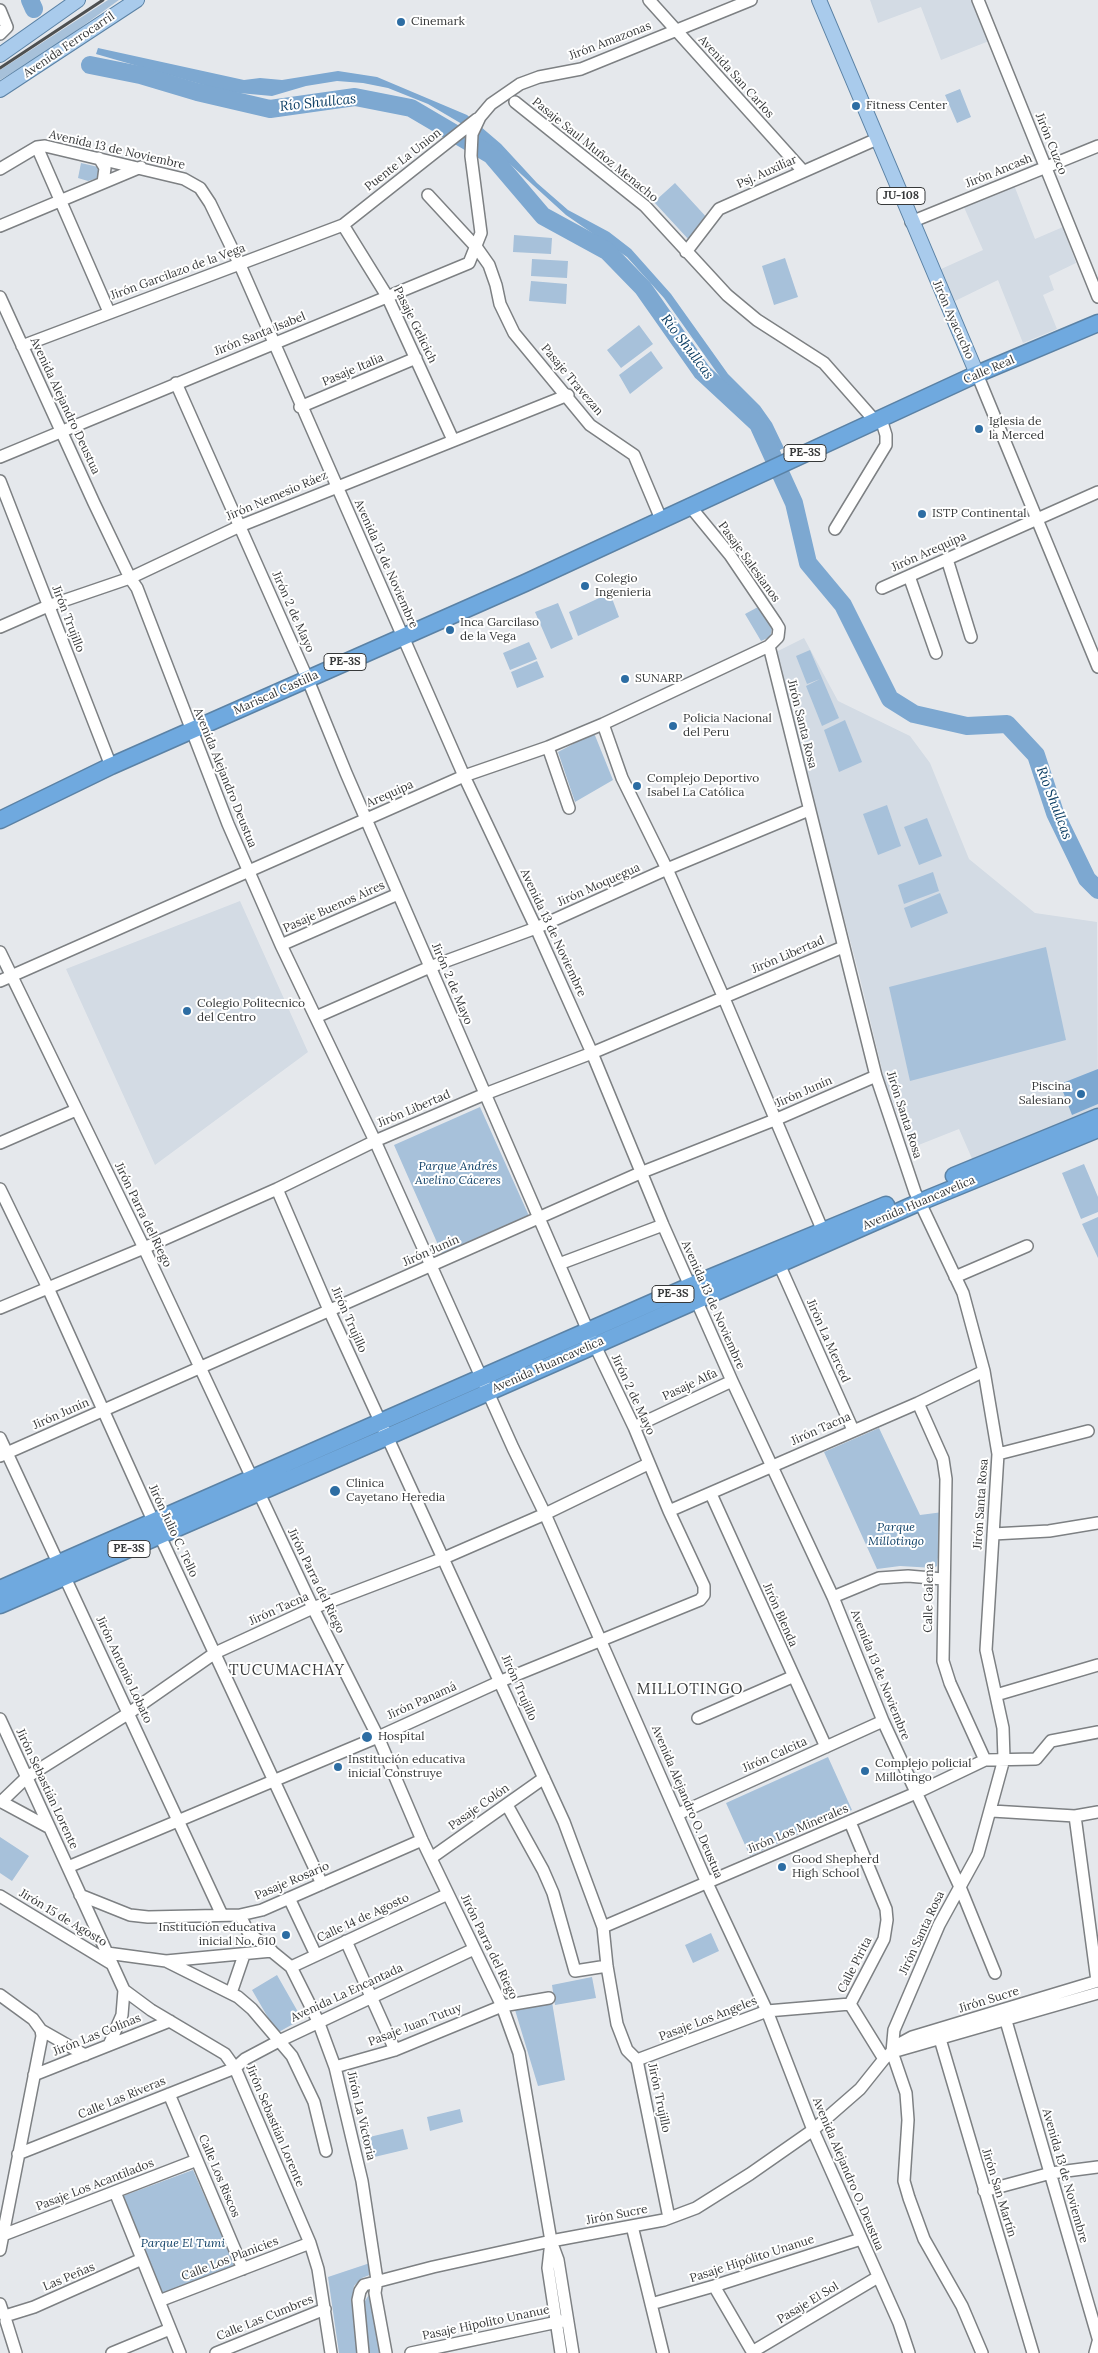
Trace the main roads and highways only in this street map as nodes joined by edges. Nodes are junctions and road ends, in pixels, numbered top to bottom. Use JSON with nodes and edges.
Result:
{"nodes":[{"id":1,"x":78,"y":0,"type":"edge"},
{"id":2,"x":819,"y":0,"type":"edge"},
{"id":3,"x":136,"y":1,"type":"edge"},
{"id":4,"x":1,"y":51,"type":"edge"},
{"id":5,"x":0,"y":90,"type":"edge"},
{"id":6,"x":1098,"y":323,"type":"edge"},
{"id":7,"x":977,"y":374,"type":"junction"},
{"id":8,"x":689,"y":506,"type":"joint"},
{"id":9,"x":0,"y":820,"type":"edge"},
{"id":10,"x":1098,"y":1117,"type":"edge"},
{"id":11,"x":1098,"y":1130,"type":"edge"},
{"id":12,"x":917,"y":1197,"type":"junction"},
{"id":13,"x":825,"y":1237,"type":"junction"},
{"id":14,"x":693,"y":1293,"type":"junction"},
{"id":15,"x":63,"y":1570,"type":"junction"},
{"id":16,"x":0,"y":1589,"type":"edge"},
{"id":17,"x":0,"y":1605,"type":"edge"}],
"edges":[{"from":1,"to":4,"type":"main road"},
{"from":2,"to":7,"type":"main road","name":"Jirón Ayacucho","number":"JU-108"},
{"from":3,"to":5,"type":"main road","name":"Avenida Ferrocarril"},
{"from":6,"to":7,"type":"highway","name":"Calle Real","number":"PE-3S"},
{"from":7,"to":8,"type":"highway","name":"Calle Real","number":"PE-3S"},
{"from":8,"to":9,"type":"highway","name":"Mariscal Castilla","number":"PE-3S"},
{"from":10,"to":12,"type":"highway","name":"Avenida Huancavelica","number":"PE-3S"},
{"from":11,"to":12,"type":"highway","name":"Avenida Huancavelica","number":"PE-3S"},
{"from":12,"to":13,"type":"highway","name":"Avenida Huancavelica","number":"PE-3S"},
{"from":13,"to":14,"type":"highway","name":"Avenida Huancavelica","number":"PE-3S"},
{"from":13,"to":14,"type":"highway","name":"Avenida Huancavelica","number":"PE-3S"},
{"from":14,"to":15,"type":"highway","name":"Avenida Huancavelica","number":"PE-3S"},
{"from":15,"to":16,"type":"highway","name":"Avenida Huancavelica","number":"PE-3S"},
{"from":15,"to":17,"type":"highway","name":"Avenida Huancavelica","number":"PE-3S"}]}
